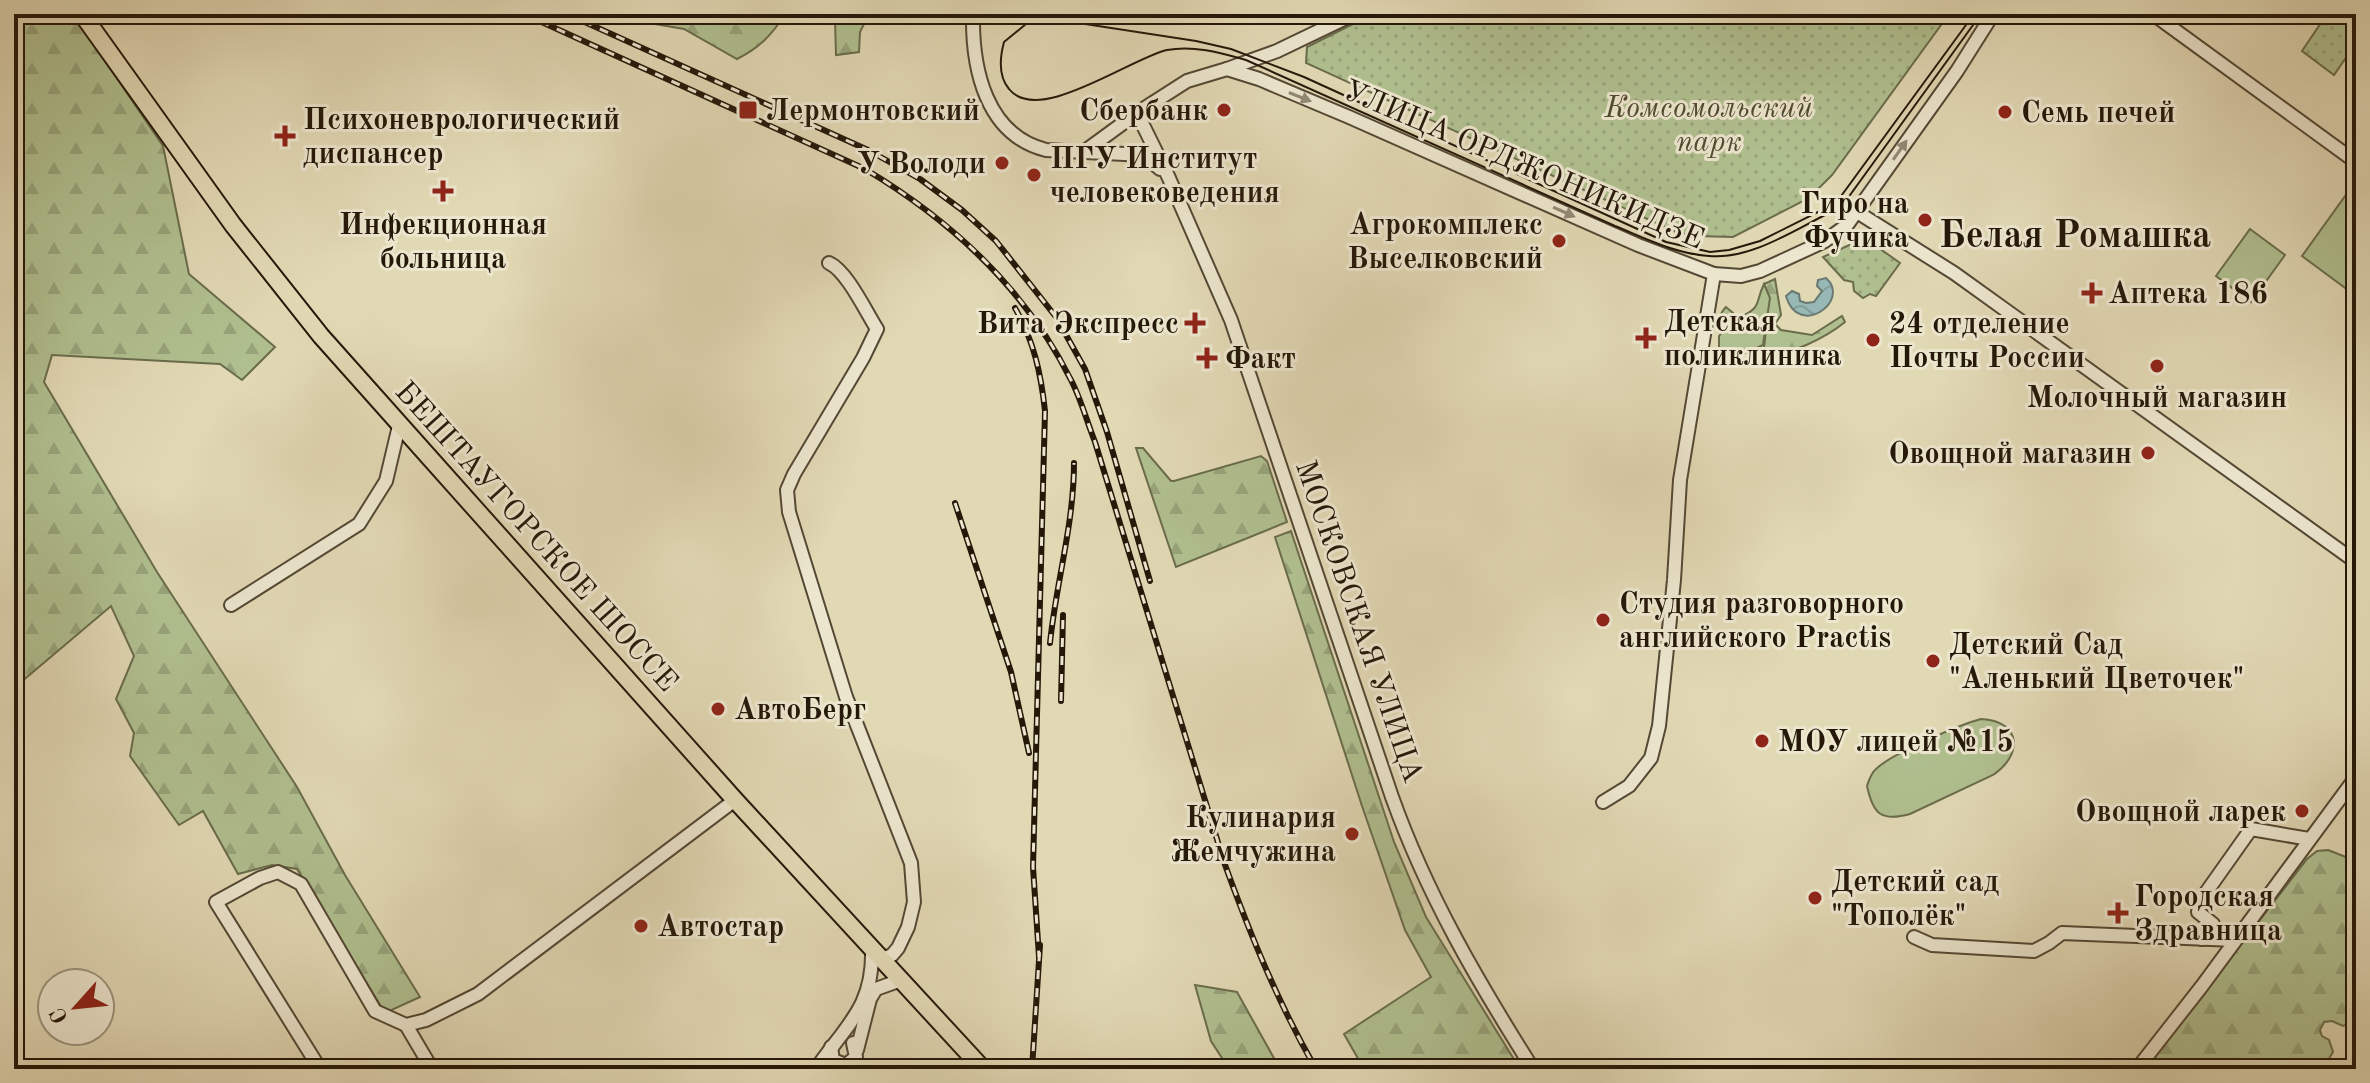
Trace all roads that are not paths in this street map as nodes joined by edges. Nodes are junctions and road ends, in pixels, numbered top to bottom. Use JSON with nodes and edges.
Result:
{"nodes":[{"id":1,"x":82,"y":14,"type":"edge"},
{"id":2,"x":973,"y":14,"type":"edge"},
{"id":3,"x":1354,"y":14,"type":"edge"},
{"id":4,"x":1993,"y":14,"type":"edge"},
{"id":5,"x":2153,"y":14,"type":"edge"},
{"id":6,"x":1227,"y":69,"type":"junction"},
{"id":7,"x":1137,"y":113,"type":"junction"},
{"id":8,"x":1085,"y":151,"type":"junction"},
{"id":9,"x":2356,"y":162,"type":"edge"},
{"id":10,"x":1168,"y":176,"type":"junction"},
{"id":11,"x":1857,"y":212,"type":"junction"},
{"id":12,"x":829,"y":263,"type":"dead end"},
{"id":13,"x":1714,"y":274,"type":"junction"},
{"id":14,"x":399,"y":426,"type":"junction"},
{"id":15,"x":2356,"y":562,"type":"edge"},
{"id":16,"x":231,"y":605,"type":"dead end"},
{"id":17,"x":2356,"y":777,"type":"edge"},
{"id":18,"x":735,"y":800,"type":"junction"},
{"id":19,"x":1603,"y":802,"type":"dead end"},
{"id":20,"x":2309,"y":839,"type":"junction"},
{"id":21,"x":1914,"y":937,"type":"dead end"},
{"id":22,"x":2202,"y":939,"type":"junction"},
{"id":23,"x":2235,"y":940,"type":"junction"},
{"id":24,"x":877,"y":954,"type":"junction"},
{"id":25,"x":901,"y":980,"type":"junction"},
{"id":26,"x":406,"y":1025,"type":"junction"},
{"id":27,"x":833,"y":1044,"type":"junction"},
{"id":28,"x":857,"y":1050,"type":"junction"},
{"id":29,"x":841,"y":1067,"type":"edge"},
{"id":30,"x":320,"y":1069,"type":"edge"},
{"id":31,"x":432,"y":1069,"type":"edge"},
{"id":32,"x":816,"y":1069,"type":"edge"},
{"id":33,"x":983,"y":1069,"type":"edge"},
{"id":34,"x":1533,"y":1069,"type":"edge"},
{"id":35,"x":2137,"y":1069,"type":"edge"}],
"edges":[{"from":1,"to":14,"type":"main road","name":"БЕШТАУГОРСКОЕ ШОССЕ"},
{"from":2,"to":8,"type":"street"},
{"from":3,"to":6,"type":"street"},
{"from":11,"to":4,"type":"street","name":"УЛИЦА ОРДЖОНИКИДЗЕ","one_way":true},
{"from":5,"to":9,"type":"street"},
{"from":6,"to":7,"type":"street"},
{"from":6,"to":13,"type":"street","name":"УЛИЦА ОРДЖОНИКИДЗЕ","one_way":true},
{"from":7,"to":8,"type":"street"},
{"from":7,"to":10,"type":"street","name":"МОСКОВСКАЯ УЛИЦА"},
{"from":8,"to":10,"type":"street"},
{"from":10,"to":34,"type":"street","name":"МОСКОВСКАЯ УЛИЦА"},
{"from":11,"to":13,"type":"street","name":"УЛИЦА ОРДЖОНИКИДЗЕ"},
{"from":11,"to":15,"type":"street"},
{"from":12,"to":24,"type":"street"},
{"from":13,"to":19,"type":"street"},
{"from":14,"to":16,"type":"street"},
{"from":14,"to":18,"type":"main road","name":"БЕШТАУГОРСКОЕ ШОССЕ"},
{"from":17,"to":20,"type":"street"},
{"from":18,"to":24,"type":"main road","name":"БЕШТАУГОРСКОЕ ШОССЕ"},
{"from":18,"to":26,"type":"street"},
{"from":20,"to":22,"type":"street"},
{"from":20,"to":23,"type":"street"},
{"from":21,"to":22,"type":"street"},
{"from":22,"to":23,"type":"street"},
{"from":23,"to":35,"type":"street"},
{"from":24,"to":25,"type":"main road","name":"БЕШТАУГОРСКОЕ ШОССЕ"},
{"from":24,"to":27,"type":"street"},
{"from":25,"to":28,"type":"street"},
{"from":25,"to":33,"type":"main road","name":"БЕШТАУГОРСКОЕ ШОССЕ"},
{"from":26,"to":30,"type":"street"},
{"from":26,"to":31,"type":"street"},
{"from":27,"to":28,"type":"street"},
{"from":27,"to":29,"type":"street"},
{"from":27,"to":32,"type":"street"},
{"from":28,"to":29,"type":"street"}]}
